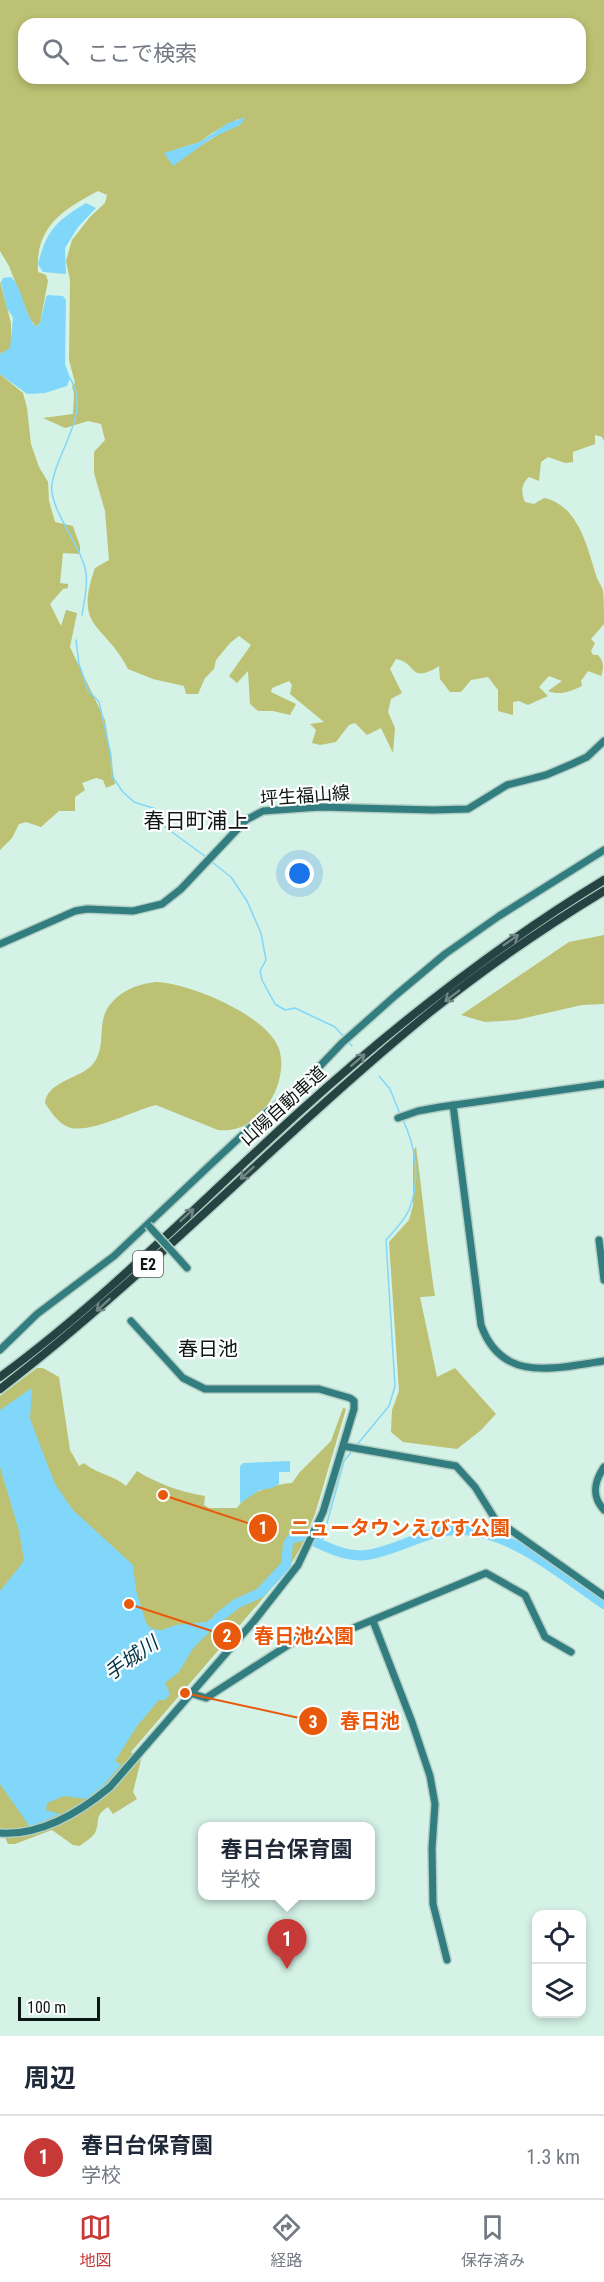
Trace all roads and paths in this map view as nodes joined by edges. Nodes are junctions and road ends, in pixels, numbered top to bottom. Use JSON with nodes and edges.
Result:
{"nodes":[{"id":1,"x":604,"y":741,"type":"edge"},
{"id":2,"x":604,"y":850,"type":"edge"},
{"id":3,"x":604,"y":880,"type":"edge"},
{"id":4,"x":604,"y":891,"type":"edge"},
{"id":5,"x":0,"y":944,"type":"edge"},
{"id":6,"x":604,"y":1084,"type":"edge"},
{"id":7,"x":453,"y":1105,"type":"junction"},
{"id":8,"x":400,"y":1117,"type":"dead end"},
{"id":9,"x":148,"y":1225,"type":"junction"},
{"id":10,"x":599,"y":1240,"type":"dead end"},
{"id":11,"x":187,"y":1268,"type":"dead end"},
{"id":12,"x":604,"y":1280,"type":"edge"},
{"id":13,"x":131,"y":1321,"type":"dead end"},
{"id":14,"x":0,"y":1350,"type":"edge"},
{"id":15,"x":604,"y":1361,"type":"edge"},
{"id":16,"x":0,"y":1377,"type":"edge"},
{"id":17,"x":0,"y":1389,"type":"edge"},
{"id":18,"x":350,"y":1447,"type":"junction"},
{"id":19,"x":604,"y":1467,"type":"edge"},
{"id":20,"x":604,"y":1509,"type":"edge"},
{"id":21,"x":604,"y":1596,"type":"edge"},
{"id":22,"x":373,"y":1621,"type":"junction"},
{"id":23,"x":571,"y":1652,"type":"dead end"},
{"id":24,"x":190,"y":1693,"type":"junction"},
{"id":25,"x":0,"y":1833,"type":"edge"},
{"id":26,"x":447,"y":1960,"type":"dead end"}],
"edges":[{"from":1,"to":5,"type":"street","name":"坪生福山線"},
{"from":2,"to":9,"type":"street"},
{"from":16,"to":3,"type":"highway","name":"山陽自動車道","number":"E2","one_way":true},
{"from":4,"to":17,"type":"highway","name":"山陽自動車道","number":"E2","one_way":true},
{"from":6,"to":7,"type":"street"},
{"from":7,"to":8,"type":"street"},
{"from":7,"to":15,"type":"street"},
{"from":9,"to":11,"type":"street","bridge":true},
{"from":9,"to":14,"type":"street"},
{"from":10,"to":12,"type":"street"},
{"from":13,"to":18,"type":"street"},
{"from":18,"to":21,"type":"street"},
{"from":18,"to":24,"type":"street"},
{"from":19,"to":20,"type":"street"},
{"from":22,"to":23,"type":"street"},
{"from":22,"to":24,"type":"street"},
{"from":22,"to":26,"type":"street"},
{"from":24,"to":25,"type":"street"}]}
